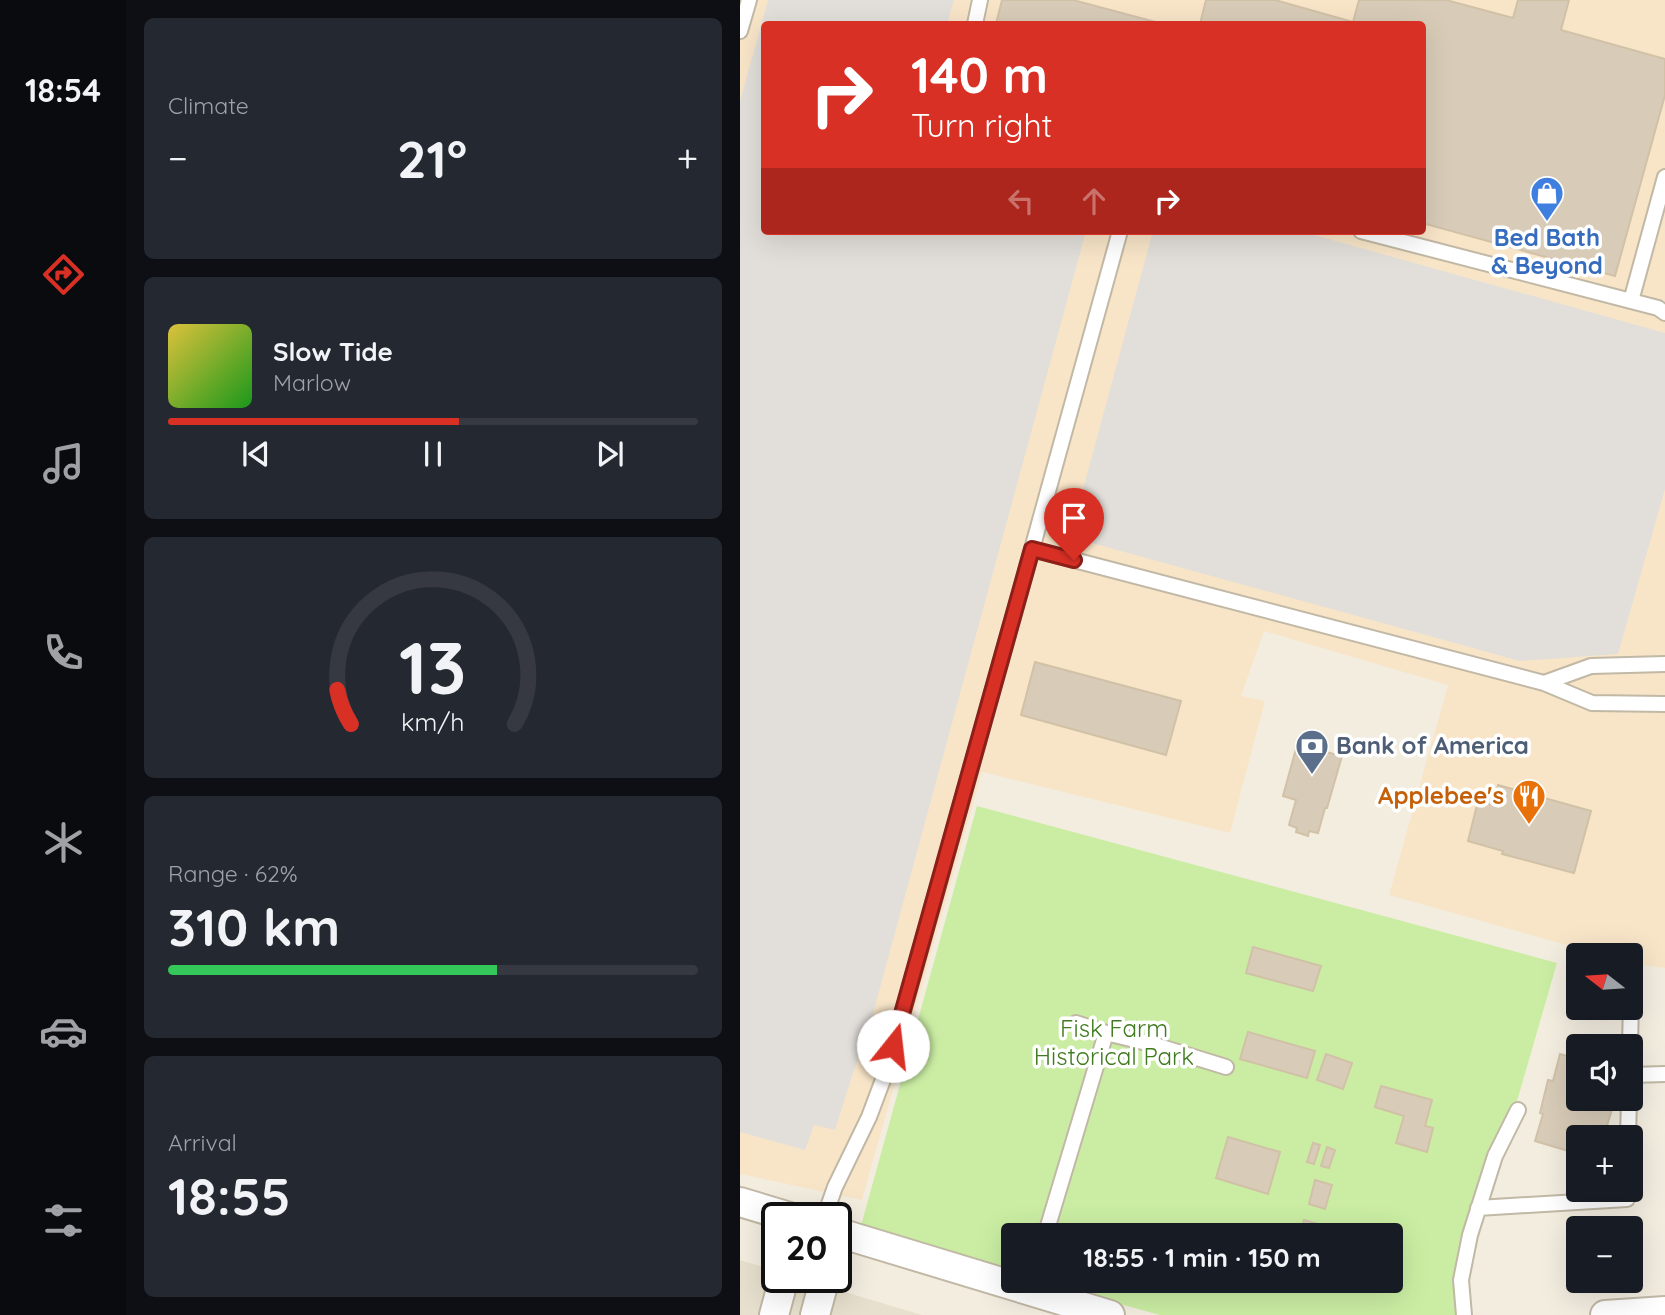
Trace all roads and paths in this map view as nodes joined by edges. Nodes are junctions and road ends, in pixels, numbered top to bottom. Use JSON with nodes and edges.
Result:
{"nodes":[{"id":1,"x":749,"y":0,"type":"edge"},
{"id":2,"x":980,"y":0,"type":"edge"},
{"id":3,"x":976,"y":21,"type":"edge"},
{"id":4,"x":740,"y":31,"type":"edge"},
{"id":5,"x":1665,"y":177,"type":"edge"},
{"id":6,"x":1119,"y":235,"type":"edge"},
{"id":7,"x":1376,"y":235,"type":"edge"},
{"id":8,"x":1631,"y":301,"type":"junction"},
{"id":9,"x":1662,"y":308,"type":"edge"},
{"id":10,"x":1032,"y":549,"type":"junction"},
{"id":11,"x":1665,"y":664,"type":"edge"},
{"id":12,"x":1544,"y":683,"type":"junction"},
{"id":13,"x":1665,"y":704,"type":"edge"},
{"id":14,"x":1076,"y":1023,"type":"dead end"},
{"id":15,"x":1106,"y":1032,"type":"junction"},
{"id":16,"x":1226,"y":1067,"type":"dead end"},
{"id":17,"x":1643,"y":1074,"type":"edge"},
{"id":18,"x":1665,"y":1074,"type":"edge"},
{"id":19,"x":1518,"y":1110,"type":"dead end"},
{"id":20,"x":740,"y":1202,"type":"edge"},
{"id":21,"x":836,"y":1202,"type":"edge"},
{"id":22,"x":1577,"y":1202,"type":"edge"},
{"id":23,"x":761,"y":1208,"type":"edge"},
{"id":24,"x":1478,"y":1208,"type":"junction"},
{"id":25,"x":1049,"y":1223,"type":"edge"},
{"id":26,"x":852,"y":1235,"type":"edge"},
{"id":27,"x":1001,"y":1277,"type":"edge"},
{"id":28,"x":780,"y":1293,"type":"edge"},
{"id":29,"x":821,"y":1293,"type":"edge"},
{"id":30,"x":1050,"y":1293,"type":"edge"},
{"id":31,"x":1665,"y":1311,"type":"edge"},
{"id":32,"x":774,"y":1315,"type":"edge"},
{"id":33,"x":815,"y":1315,"type":"edge"},
{"id":34,"x":1110,"y":1315,"type":"edge"},
{"id":35,"x":1464,"y":1315,"type":"edge"},
{"id":36,"x":1605,"y":1315,"type":"edge"}],
"edges":[{"from":1,"to":4,"type":"lane"},
{"from":2,"to":3,"type":"lane"},
{"from":5,"to":8,"type":"lane"},
{"from":6,"to":10,"type":"lane"},
{"from":7,"to":8,"type":"lane"},
{"from":8,"to":9,"type":"lane"},
{"from":10,"to":12,"type":"lane"},
{"from":10,"to":21,"type":"lane"},
{"from":11,"to":12,"type":"lane"},
{"from":12,"to":13,"type":"lane"},
{"from":14,"to":15,"type":"lane"},
{"from":15,"to":16,"type":"lane"},
{"from":15,"to":25,"type":"lane"},
{"from":17,"to":18,"type":"lane"},
{"from":19,"to":24,"type":"lane"},
{"from":20,"to":23,"type":"street"},
{"from":22,"to":24,"type":"lane"},
{"from":24,"to":35,"type":"lane"},
{"from":26,"to":27,"type":"street"},
{"from":28,"to":32,"type":"street"},
{"from":29,"to":33,"type":"street"},
{"from":30,"to":34,"type":"street"},
{"from":31,"to":36,"type":"street"}]}
